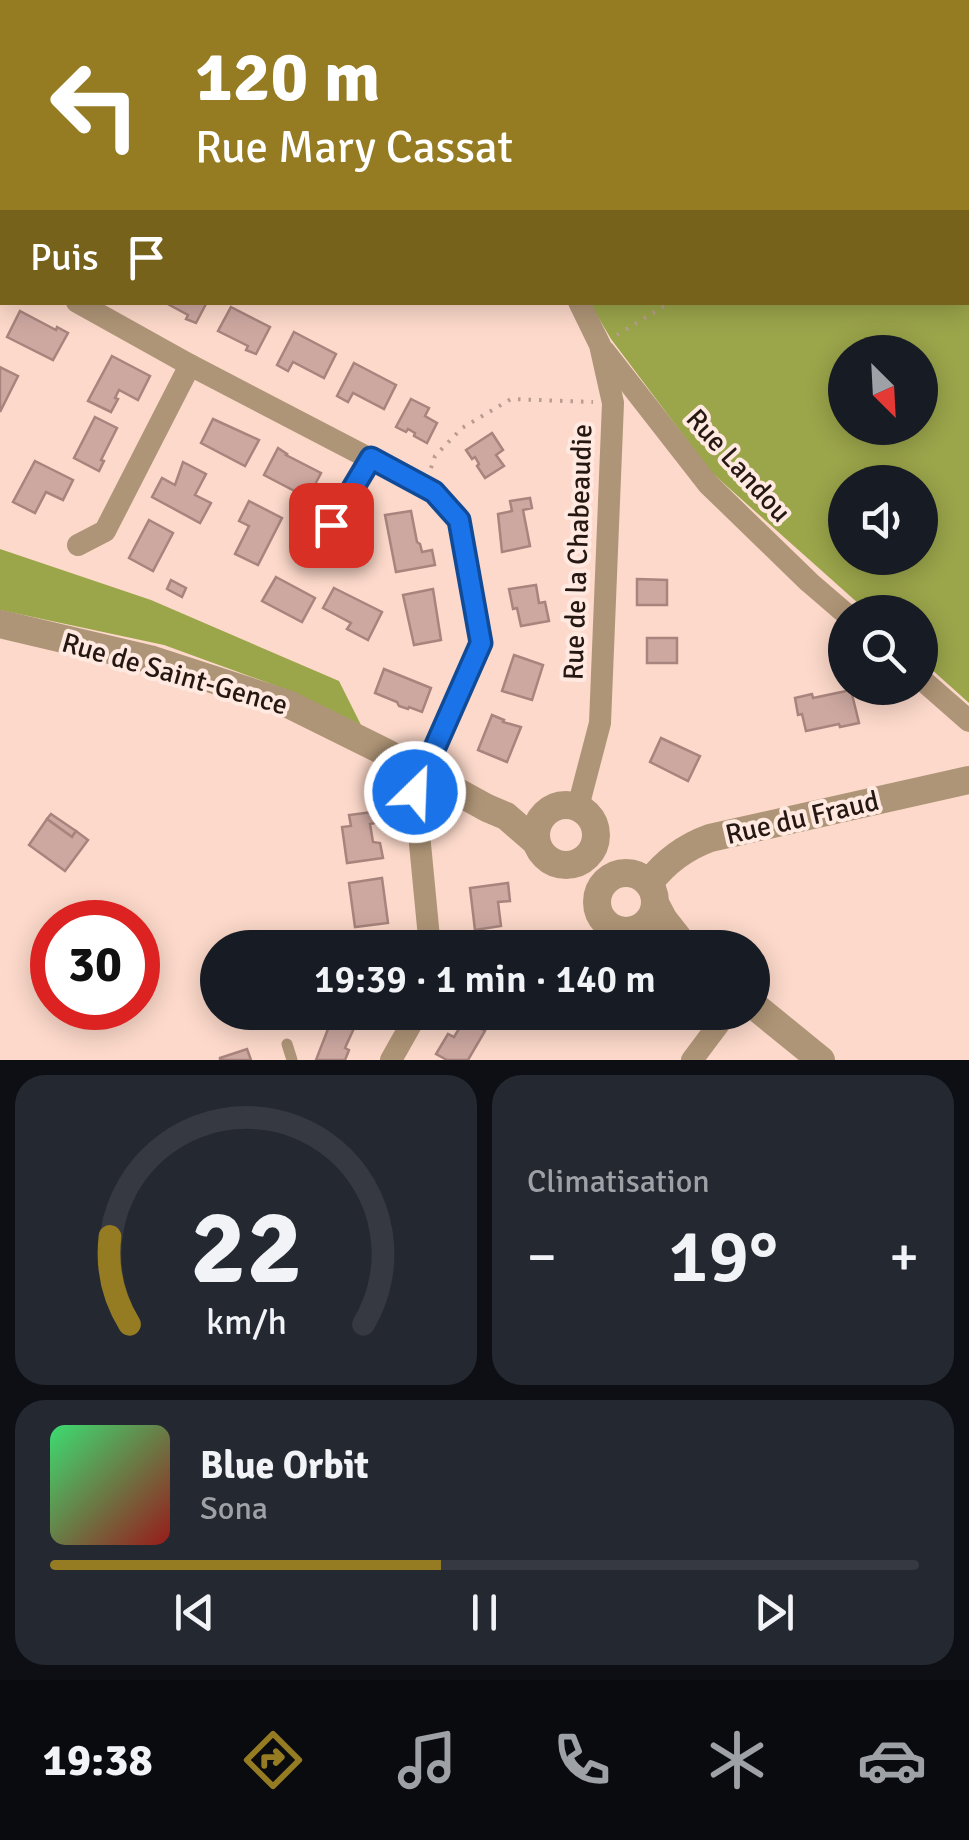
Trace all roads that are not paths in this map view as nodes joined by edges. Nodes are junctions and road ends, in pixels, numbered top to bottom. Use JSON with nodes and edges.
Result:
{"nodes":[{"id":1,"x":83,"y":305,"type":"edge"},
{"id":2,"x":580,"y":305,"type":"edge"},
{"id":3,"x":600,"y":345,"type":"junction"},
{"id":4,"x":190,"y":365,"type":"junction"},
{"id":5,"x":371,"y":458,"type":"junction"},
{"id":6,"x":78,"y":545,"type":"dead end"},
{"id":7,"x":338,"y":552,"type":"dead end"},
{"id":8,"x":828,"y":598,"type":"edge"},
{"id":9,"x":0,"y":624,"type":"edge"},
{"id":10,"x":938,"y":694,"type":"edge"},
{"id":11,"x":969,"y":721,"type":"edge"},
{"id":12,"x":422,"y":772,"type":"junction"},
{"id":13,"x":969,"y":780,"type":"edge"},
{"id":14,"x":578,"y":807,"type":"junction"},
{"id":15,"x":546,"y":812,"type":"junction"},
{"id":16,"x":506,"y":816,"type":"junction"},
{"id":17,"x":596,"y":840,"type":"junction"},
{"id":18,"x":536,"y":842,"type":"junction"},
{"id":19,"x":566,"y":866,"type":"junction"},
{"id":20,"x":643,"y":887,"type":"junction"},
{"id":21,"x":597,"y":896,"type":"junction"},
{"id":22,"x":428,"y":930,"type":"edge"},
{"id":23,"x":634,"y":930,"type":"joint"},
{"id":24,"x":672,"y":930,"type":"edge"},
{"id":25,"x":770,"y":1019,"type":"edge"},
{"id":26,"x":408,"y":1030,"type":"edge"},
{"id":27,"x":714,"y":1030,"type":"edge"},
{"id":28,"x":287,"y":1044,"type":"dead end"},
{"id":29,"x":292,"y":1060,"type":"edge"},
{"id":30,"x":391,"y":1060,"type":"edge"},
{"id":31,"x":692,"y":1060,"type":"edge"},
{"id":32,"x":821,"y":1060,"type":"edge"}],
"edges":[{"from":1,"to":4,"type":"street"},
{"from":2,"to":3,"type":"street","name":"Rue de la Chabeaudie"},
{"from":3,"to":8,"type":"street","name":"Rue Landou"},
{"from":3,"to":14,"type":"street","name":"Rue de la Chabeaudie"},
{"from":4,"to":5,"type":"street"},
{"from":4,"to":6,"type":"street"},
{"from":5,"to":7,"type":"street"},
{"from":5,"to":12,"type":"street"},
{"from":9,"to":12,"type":"street","name":"Rue de Saint-Gence"},
{"from":10,"to":11,"type":"street"},
{"from":12,"to":16,"type":"street","name":"Rue de Saint-Gence"},
{"from":12,"to":22,"type":"street"},
{"from":13,"to":20,"type":"street","name":"Rue du Fraud"},
{"from":14,"to":15,"type":"street"},
{"from":14,"to":17,"type":"street"},
{"from":15,"to":16,"type":"street"},
{"from":15,"to":18,"type":"street"},
{"from":16,"to":18,"type":"street","name":"Rue de Saint-Gence"},
{"from":17,"to":19,"type":"street"},
{"from":17,"to":20,"type":"street"},
{"from":18,"to":19,"type":"street"},
{"from":19,"to":21,"type":"street"},
{"from":20,"to":21,"type":"street"},
{"from":20,"to":23,"type":"street"},
{"from":20,"to":24,"type":"street"},
{"from":21,"to":23,"type":"street"},
{"from":25,"to":32,"type":"street"},
{"from":26,"to":30,"type":"street"},
{"from":27,"to":31,"type":"street"},
{"from":28,"to":29,"type":"lane"}]}
